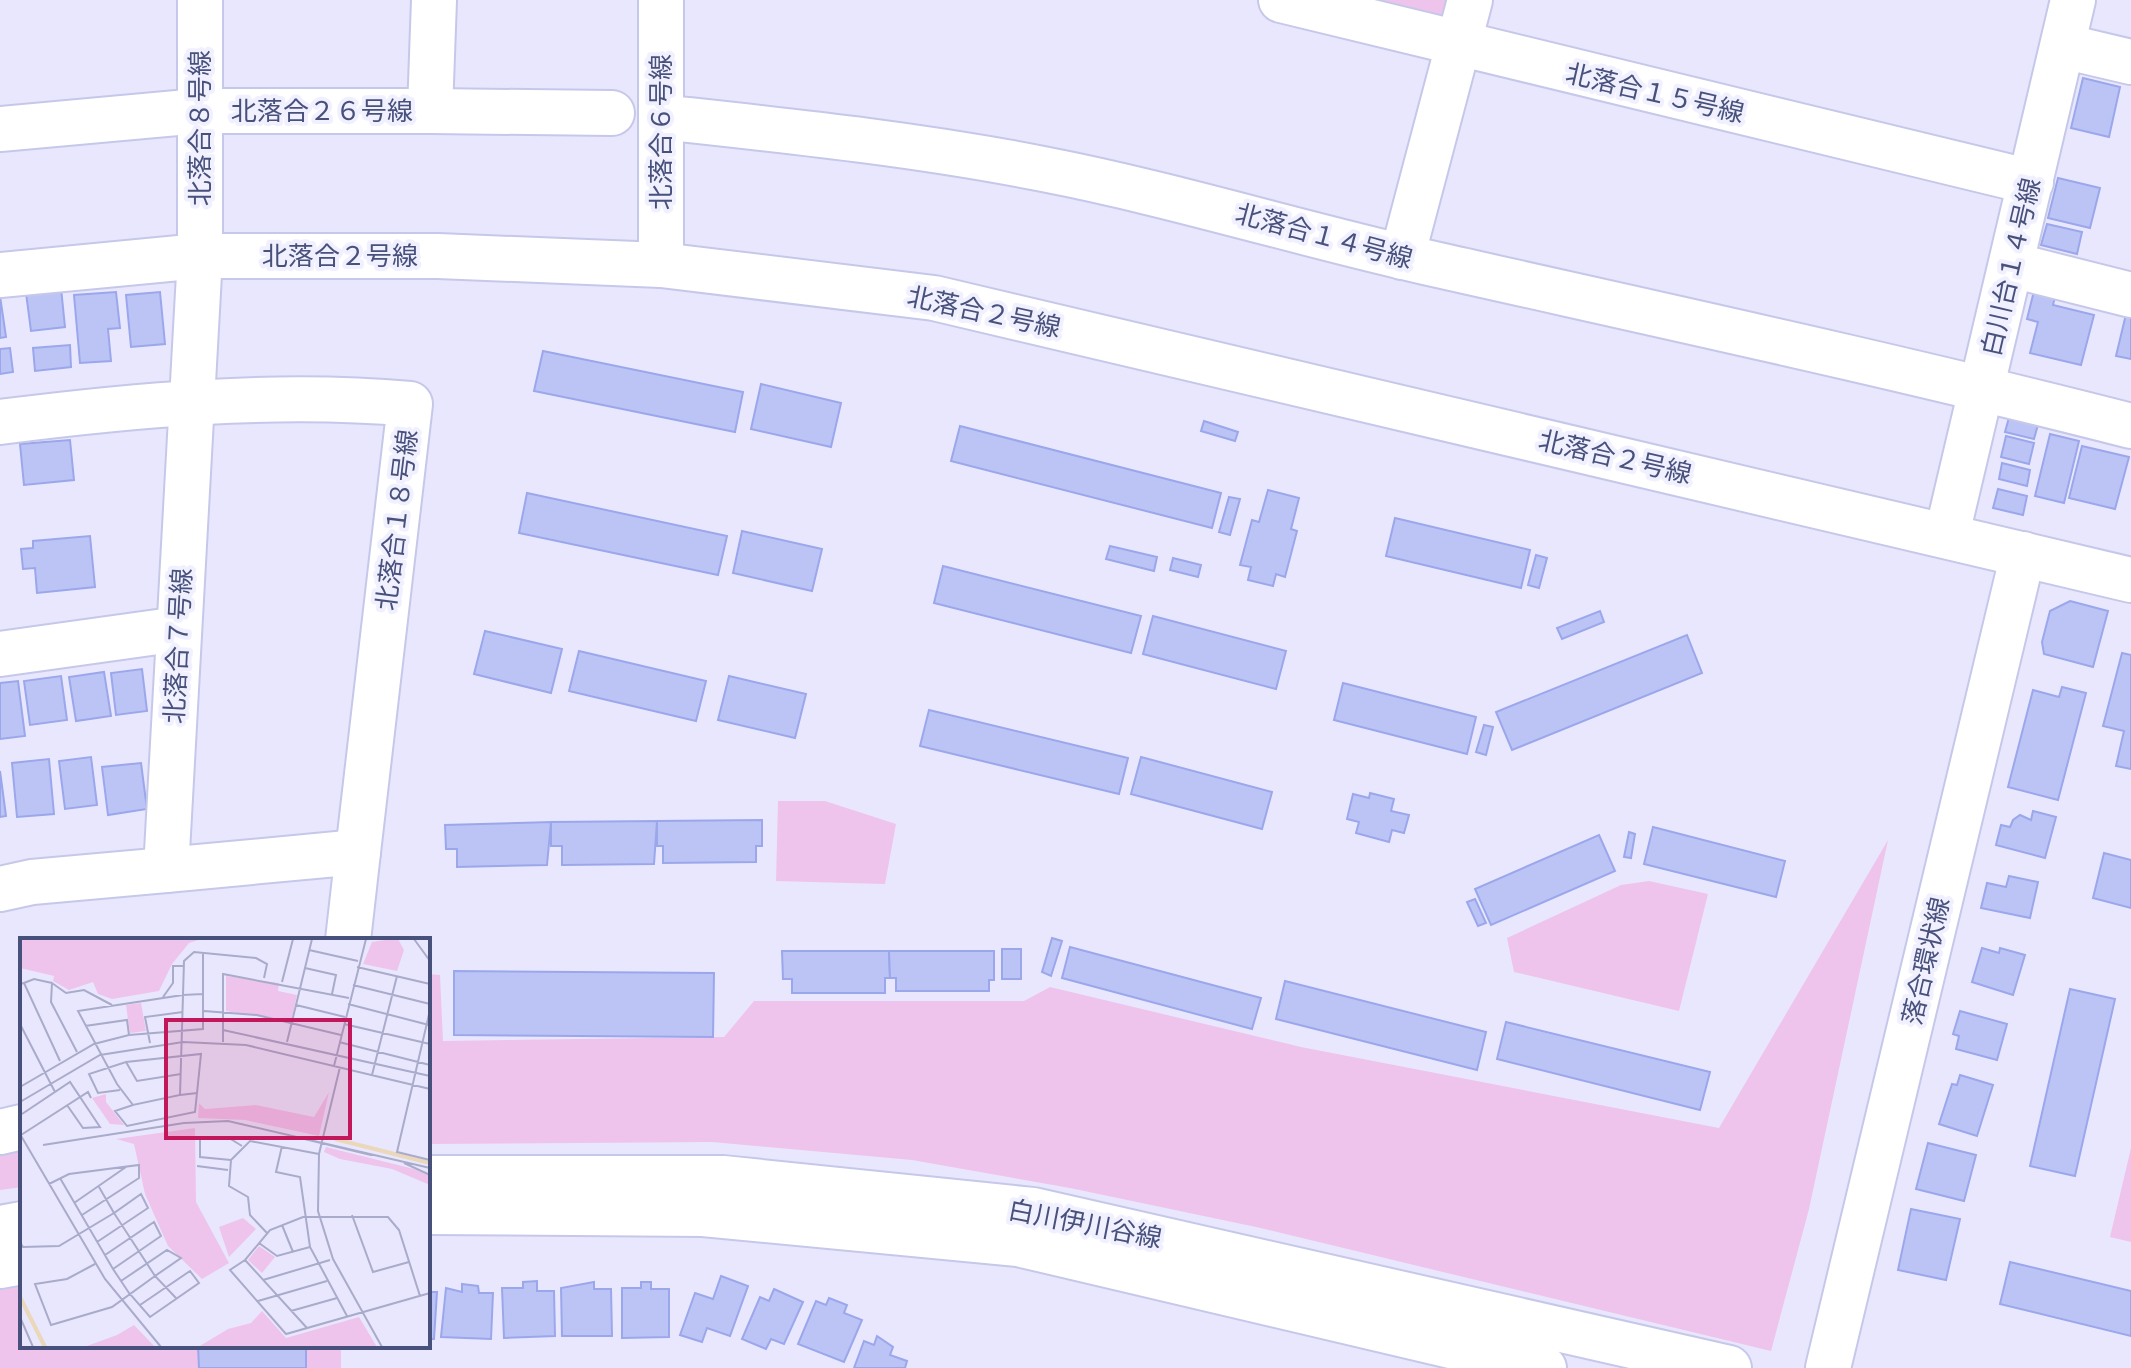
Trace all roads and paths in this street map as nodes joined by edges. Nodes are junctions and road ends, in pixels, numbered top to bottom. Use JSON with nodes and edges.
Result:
{"nodes":[{"id":1,"x":200,"y":0,"type":"edge"},
{"id":2,"x":434,"y":0,"type":"edge"},
{"id":3,"x":661,"y":0,"type":"edge"},
{"id":4,"x":1281,"y":0,"type":"edge"},
{"id":5,"x":1470,"y":0,"type":"edge"},
{"id":6,"x":2073,"y":0,"type":"edge"},
{"id":7,"x":1458,"y":46,"type":"junction"},
{"id":8,"x":2063,"y":46,"type":"junction"},
{"id":9,"x":2131,"y":62,"type":"edge"},
{"id":10,"x":199,"y":111,"type":"junction"},
{"id":11,"x":430,"y":111,"type":"junction"},
{"id":12,"x":612,"y":113,"type":"dead end"},
{"id":13,"x":661,"y":117,"type":"junction"},
{"id":14,"x":0,"y":129,"type":"edge"},
{"id":15,"x":2031,"y":182,"type":"junction"},
{"id":16,"x":200,"y":256,"type":"junction"},
{"id":17,"x":1402,"y":257,"type":"junction"},
{"id":18,"x":661,"y":265,"type":"junction"},
{"id":19,"x":2012,"y":265,"type":"junction"},
{"id":20,"x":0,"y":275,"type":"edge"},
{"id":21,"x":2131,"y":295,"type":"edge"},
{"id":22,"x":1982,"y":388,"type":"junction"},
{"id":23,"x":191,"y":403,"type":"junction"},
{"id":24,"x":0,"y":422,"type":"edge"},
{"id":25,"x":2131,"y":426,"type":"edge"},
{"id":26,"x":1947,"y":534,"type":"junction"},
{"id":27,"x":2023,"y":554,"type":"junction"},
{"id":28,"x":2131,"y":580,"type":"edge"},
{"id":29,"x":179,"y":629,"type":"junction"},
{"id":30,"x":0,"y":654,"type":"edge"},
{"id":31,"x":358,"y":852,"type":"junction"},
{"id":32,"x":166,"y":870,"type":"junction"},
{"id":33,"x":0,"y":889,"type":"edge"},
{"id":34,"x":348,"y":938,"type":"edge"},
{"id":35,"x":20,"y":1127,"type":"edge"},
{"id":36,"x":0,"y":1132,"type":"edge"},
{"id":37,"x":430,"y":1178,"type":"edge"},
{"id":38,"x":430,"y":1212,"type":"edge"},
{"id":39,"x":20,"y":1224,"type":"edge"},
{"id":40,"x":0,"y":1228,"type":"edge"},
{"id":41,"x":20,"y":1262,"type":"edge"},
{"id":42,"x":0,"y":1266,"type":"edge"},
{"id":43,"x":1833,"y":1348,"type":"edge"},
{"id":44,"x":1544,"y":1368,"type":"edge"},
{"id":45,"x":1729,"y":1368,"type":"edge"}],
"edges":[{"from":1,"to":10,"type":"street","name":"北落合８号線"},
{"from":2,"to":11,"type":"street","name":"北落合２６号線"},
{"from":3,"to":13,"type":"street","name":"北落合６号線"},
{"from":4,"to":7,"type":"street","name":"北落合１５号線"},
{"from":5,"to":7,"type":"street"},
{"from":6,"to":8,"type":"street","name":"白川台１４号線"},
{"from":7,"to":15,"type":"street","name":"北落合１５号線"},
{"from":7,"to":17,"type":"street"},
{"from":8,"to":9,"type":"street"},
{"from":8,"to":15,"type":"street","name":"白川台１４号線"},
{"from":10,"to":11,"type":"street","name":"北落合２６号線"},
{"from":10,"to":14,"type":"street","name":"北落合２６号線"},
{"from":10,"to":16,"type":"street","name":"北落合８号線"},
{"from":11,"to":12,"type":"street"},
{"from":13,"to":17,"type":"street","name":"北落合１４号線"},
{"from":13,"to":18,"type":"street","name":"北落合６号線"},
{"from":15,"to":19,"type":"street","name":"白川台１４号線"},
{"from":16,"to":18,"type":"street","name":"北落合２号線"},
{"from":16,"to":20,"type":"street","name":"北落合２号線"},
{"from":16,"to":23,"type":"street","name":"北落合７号線"},
{"from":17,"to":22,"type":"street","name":"北落合１４号線"},
{"from":18,"to":26,"type":"street","name":"北落合２号線"},
{"from":19,"to":21,"type":"street"},
{"from":19,"to":22,"type":"street","name":"白川台１４号線"},
{"from":22,"to":25,"type":"street","name":"北落合１４号線"},
{"from":22,"to":26,"type":"street","name":"白川台１４号線"},
{"from":23,"to":24,"type":"street","name":"北落合１８号線"},
{"from":23,"to":29,"type":"street","name":"北落合７号線"},
{"from":23,"to":31,"type":"street","name":"北落合１８号線"},
{"from":26,"to":27,"type":"street","name":"北落合２号線"},
{"from":27,"to":28,"type":"street","name":"北落合２号線"},
{"from":27,"to":43,"type":"street","name":"落合環状線"},
{"from":29,"to":30,"type":"street"},
{"from":29,"to":32,"type":"street","name":"北落合７号線"},
{"from":31,"to":32,"type":"street"},
{"from":31,"to":34,"type":"street"},
{"from":32,"to":33,"type":"street"},
{"from":35,"to":36,"type":"street"},
{"from":37,"to":45,"type":"street","name":"白川伊川谷線"},
{"from":38,"to":44,"type":"street","name":"白川伊川谷線"},
{"from":39,"to":40,"type":"street"},
{"from":41,"to":42,"type":"street"}]}
